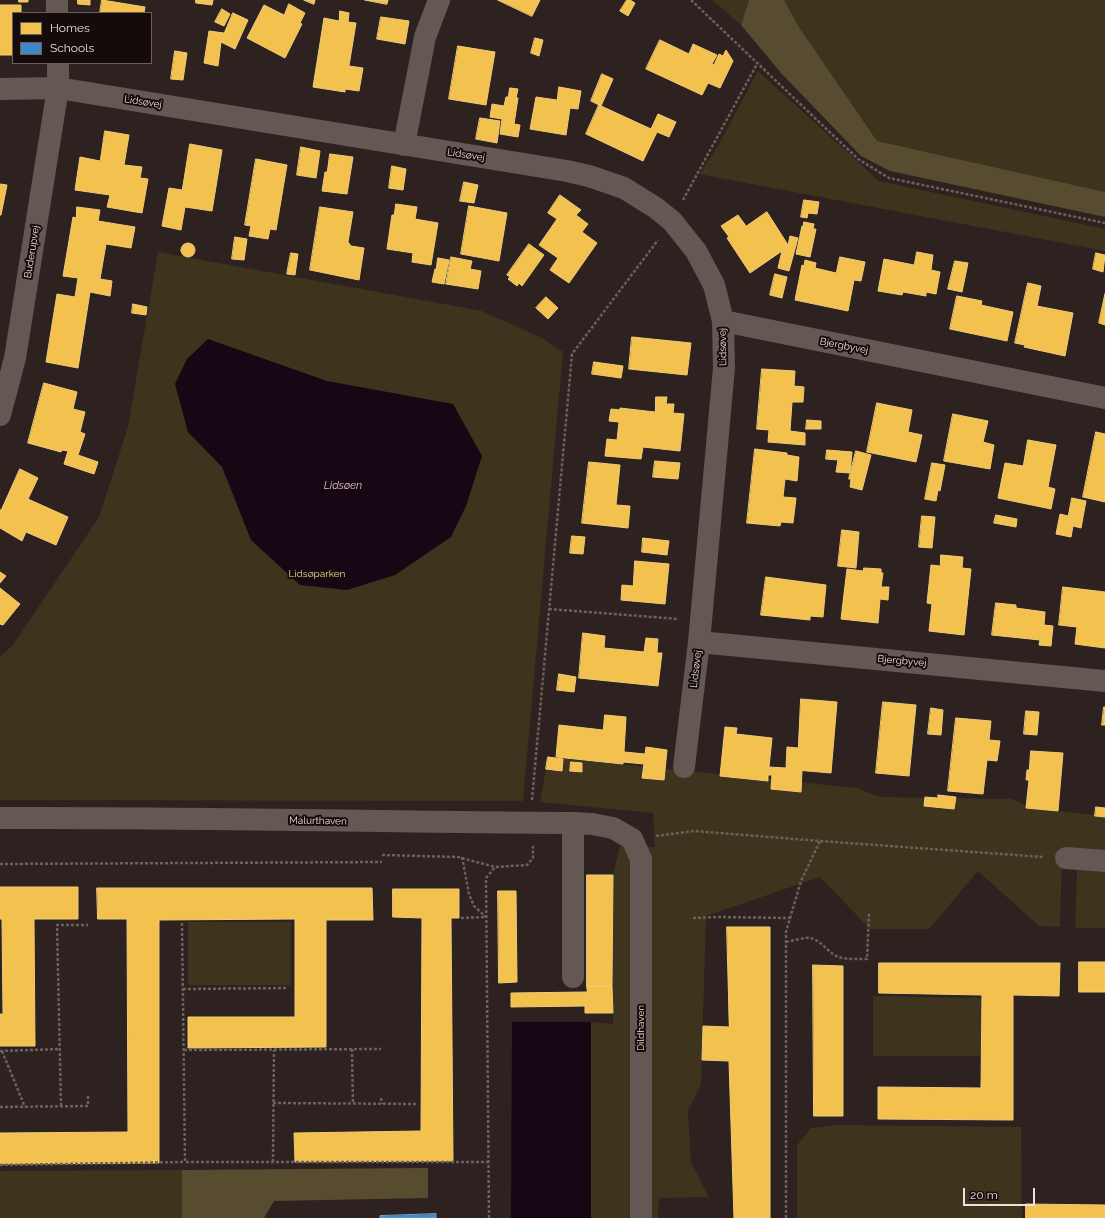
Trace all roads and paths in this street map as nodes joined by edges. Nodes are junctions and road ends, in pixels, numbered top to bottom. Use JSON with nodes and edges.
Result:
{"nodes":[{"id":1,"x":57,"y":0,"type":"edge"},
{"id":2,"x":439,"y":0,"type":"edge"},
{"id":3,"x":691,"y":0,"type":"edge"},
{"id":4,"x":57,"y":12,"type":"edge"},
{"id":5,"x":58,"y":64,"type":"edge"},
{"id":6,"x":757,"y":64,"type":"junction"},
{"id":7,"x":0,"y":88,"type":"edge"},
{"id":8,"x":58,"y":88,"type":"junction"},
{"id":9,"x":404,"y":145,"type":"junction"},
{"id":10,"x":672,"y":221,"type":"junction"},
{"id":11,"x":1105,"y":223,"type":"edge"},
{"id":12,"x":723,"y":322,"type":"junction"},
{"id":13,"x":7,"y":356,"type":"edge"},
{"id":14,"x":1105,"y":398,"type":"edge"},
{"id":15,"x":0,"y":416,"type":"edge"},
{"id":16,"x":549,"y":609,"type":"junction"},
{"id":17,"x":700,"y":632,"type":"junction"},
{"id":18,"x":1105,"y":681,"type":"edge"},
{"id":19,"x":684,"y":767,"type":"dead end"},
{"id":20,"x":531,"y":803,"type":"dead end"},
{"id":21,"x":0,"y":818,"type":"edge"},
{"id":22,"x":573,"y":823,"type":"junction"},
{"id":23,"x":632,"y":839,"type":"junction"},
{"id":24,"x":820,"y":841,"type":"junction"},
{"id":25,"x":533,"y":844,"type":"dead end"},
{"id":26,"x":382,"y":855,"type":"dead end"},
{"id":27,"x":462,"y":858,"type":"junction"},
{"id":28,"x":1066,"y":858,"type":"joint"},
{"id":29,"x":1105,"y":861,"type":"edge"},
{"id":30,"x":382,"y":862,"type":"dead end"},
{"id":31,"x":0,"y":864,"type":"edge"},
{"id":32,"x":495,"y":867,"type":"junction"},
{"id":33,"x":868,"y":912,"type":"dead end"},
{"id":34,"x":486,"y":917,"type":"junction"},
{"id":35,"x":461,"y":918,"type":"dead end"},
{"id":36,"x":694,"y":918,"type":"dead end"},
{"id":37,"x":790,"y":918,"type":"junction"},
{"id":38,"x":182,"y":923,"type":"dead end"},
{"id":39,"x":88,"y":925,"type":"dead end"},
{"id":40,"x":786,"y":942,"type":"junction"},
{"id":41,"x":572,"y":977,"type":"dead end"},
{"id":42,"x":288,"y":988,"type":"dead end"},
{"id":43,"x":183,"y":989,"type":"junction"},
{"id":44,"x":60,"y":1049,"type":"junction"},
{"id":45,"x":352,"y":1049,"type":"junction"},
{"id":46,"x":381,"y":1049,"type":"dead end"},
{"id":47,"x":184,"y":1050,"type":"junction"},
{"id":48,"x":274,"y":1050,"type":"junction"},
{"id":49,"x":1,"y":1051,"type":"edge"},
{"id":50,"x":88,"y":1096,"type":"dead end"},
{"id":51,"x":381,"y":1098,"type":"dead end"},
{"id":52,"x":273,"y":1103,"type":"junction"},
{"id":53,"x":353,"y":1104,"type":"junction"},
{"id":54,"x":382,"y":1104,"type":"junction"},
{"id":55,"x":418,"y":1104,"type":"dead end"},
{"id":56,"x":25,"y":1106,"type":"junction"},
{"id":57,"x":61,"y":1106,"type":"junction"},
{"id":58,"x":0,"y":1107,"type":"edge"},
{"id":59,"x":185,"y":1162,"type":"junction"},
{"id":60,"x":272,"y":1162,"type":"junction"},
{"id":61,"x":489,"y":1162,"type":"junction"},
{"id":62,"x":0,"y":1166,"type":"edge"},
{"id":63,"x":489,"y":1218,"type":"edge"},
{"id":64,"x":641,"y":1218,"type":"edge"},
{"id":65,"x":786,"y":1218,"type":"edge"}],
"edges":[{"from":1,"to":4,"type":"street"},
{"from":2,"to":9,"type":"street"},
{"from":3,"to":6,"type":"path"},
{"from":5,"to":8,"type":"street","name":"Buderupvej"},
{"from":6,"to":10,"type":"path"},
{"from":6,"to":11,"type":"path"},
{"from":7,"to":8,"type":"street","name":"Lidsøvej"},
{"from":8,"to":9,"type":"street","name":"Lidsøvej"},
{"from":8,"to":13,"type":"street","name":"Buderupvej"},
{"from":9,"to":10,"type":"street","name":"Lidsøvej"},
{"from":10,"to":12,"type":"street","name":"Lidsøvej"},
{"from":10,"to":16,"type":"path"},
{"from":12,"to":14,"type":"street","name":"Bjergbyvej"},
{"from":12,"to":17,"type":"street","name":"Lidsøvej"},
{"from":13,"to":15,"type":"street","name":"Buderupvej"},
{"from":16,"to":17,"type":"path"},
{"from":16,"to":20,"type":"path"},
{"from":17,"to":18,"type":"street","name":"Bjergbyvej"},
{"from":17,"to":19,"type":"street","name":"Lidsøvej"},
{"from":21,"to":22,"type":"street","name":"Malurthaven"},
{"from":22,"to":23,"type":"street","name":"Malurthaven"},
{"from":22,"to":41,"type":"street"},
{"from":23,"to":24,"type":"path"},
{"from":23,"to":64,"type":"street","name":"Dildhaven"},
{"from":24,"to":28,"type":"path"},
{"from":24,"to":37,"type":"path"},
{"from":25,"to":32,"type":"path"},
{"from":26,"to":27,"type":"path"},
{"from":27,"to":32,"type":"path"},
{"from":27,"to":34,"type":"path"},
{"from":28,"to":29,"type":"street"},
{"from":30,"to":31,"type":"path"},
{"from":32,"to":34,"type":"path"},
{"from":33,"to":40,"type":"path"},
{"from":34,"to":35,"type":"path"},
{"from":34,"to":61,"type":"path"},
{"from":36,"to":37,"type":"path"},
{"from":37,"to":40,"type":"path"},
{"from":38,"to":43,"type":"path"},
{"from":39,"to":44,"type":"path"},
{"from":40,"to":65,"type":"path"},
{"from":42,"to":43,"type":"path"},
{"from":43,"to":47,"type":"path"},
{"from":44,"to":49,"type":"path"},
{"from":44,"to":57,"type":"path"},
{"from":45,"to":46,"type":"path"},
{"from":45,"to":48,"type":"path"},
{"from":45,"to":53,"type":"path"},
{"from":47,"to":48,"type":"path"},
{"from":47,"to":59,"type":"path"},
{"from":48,"to":52,"type":"path"},
{"from":49,"to":56,"type":"path"},
{"from":50,"to":57,"type":"path"},
{"from":51,"to":54,"type":"path"},
{"from":52,"to":53,"type":"path"},
{"from":52,"to":60,"type":"path"},
{"from":53,"to":54,"type":"path"},
{"from":54,"to":55,"type":"path"},
{"from":56,"to":57,"type":"path"},
{"from":56,"to":58,"type":"path"},
{"from":59,"to":60,"type":"path"},
{"from":59,"to":62,"type":"path"},
{"from":60,"to":61,"type":"path"},
{"from":61,"to":63,"type":"path"}]}
